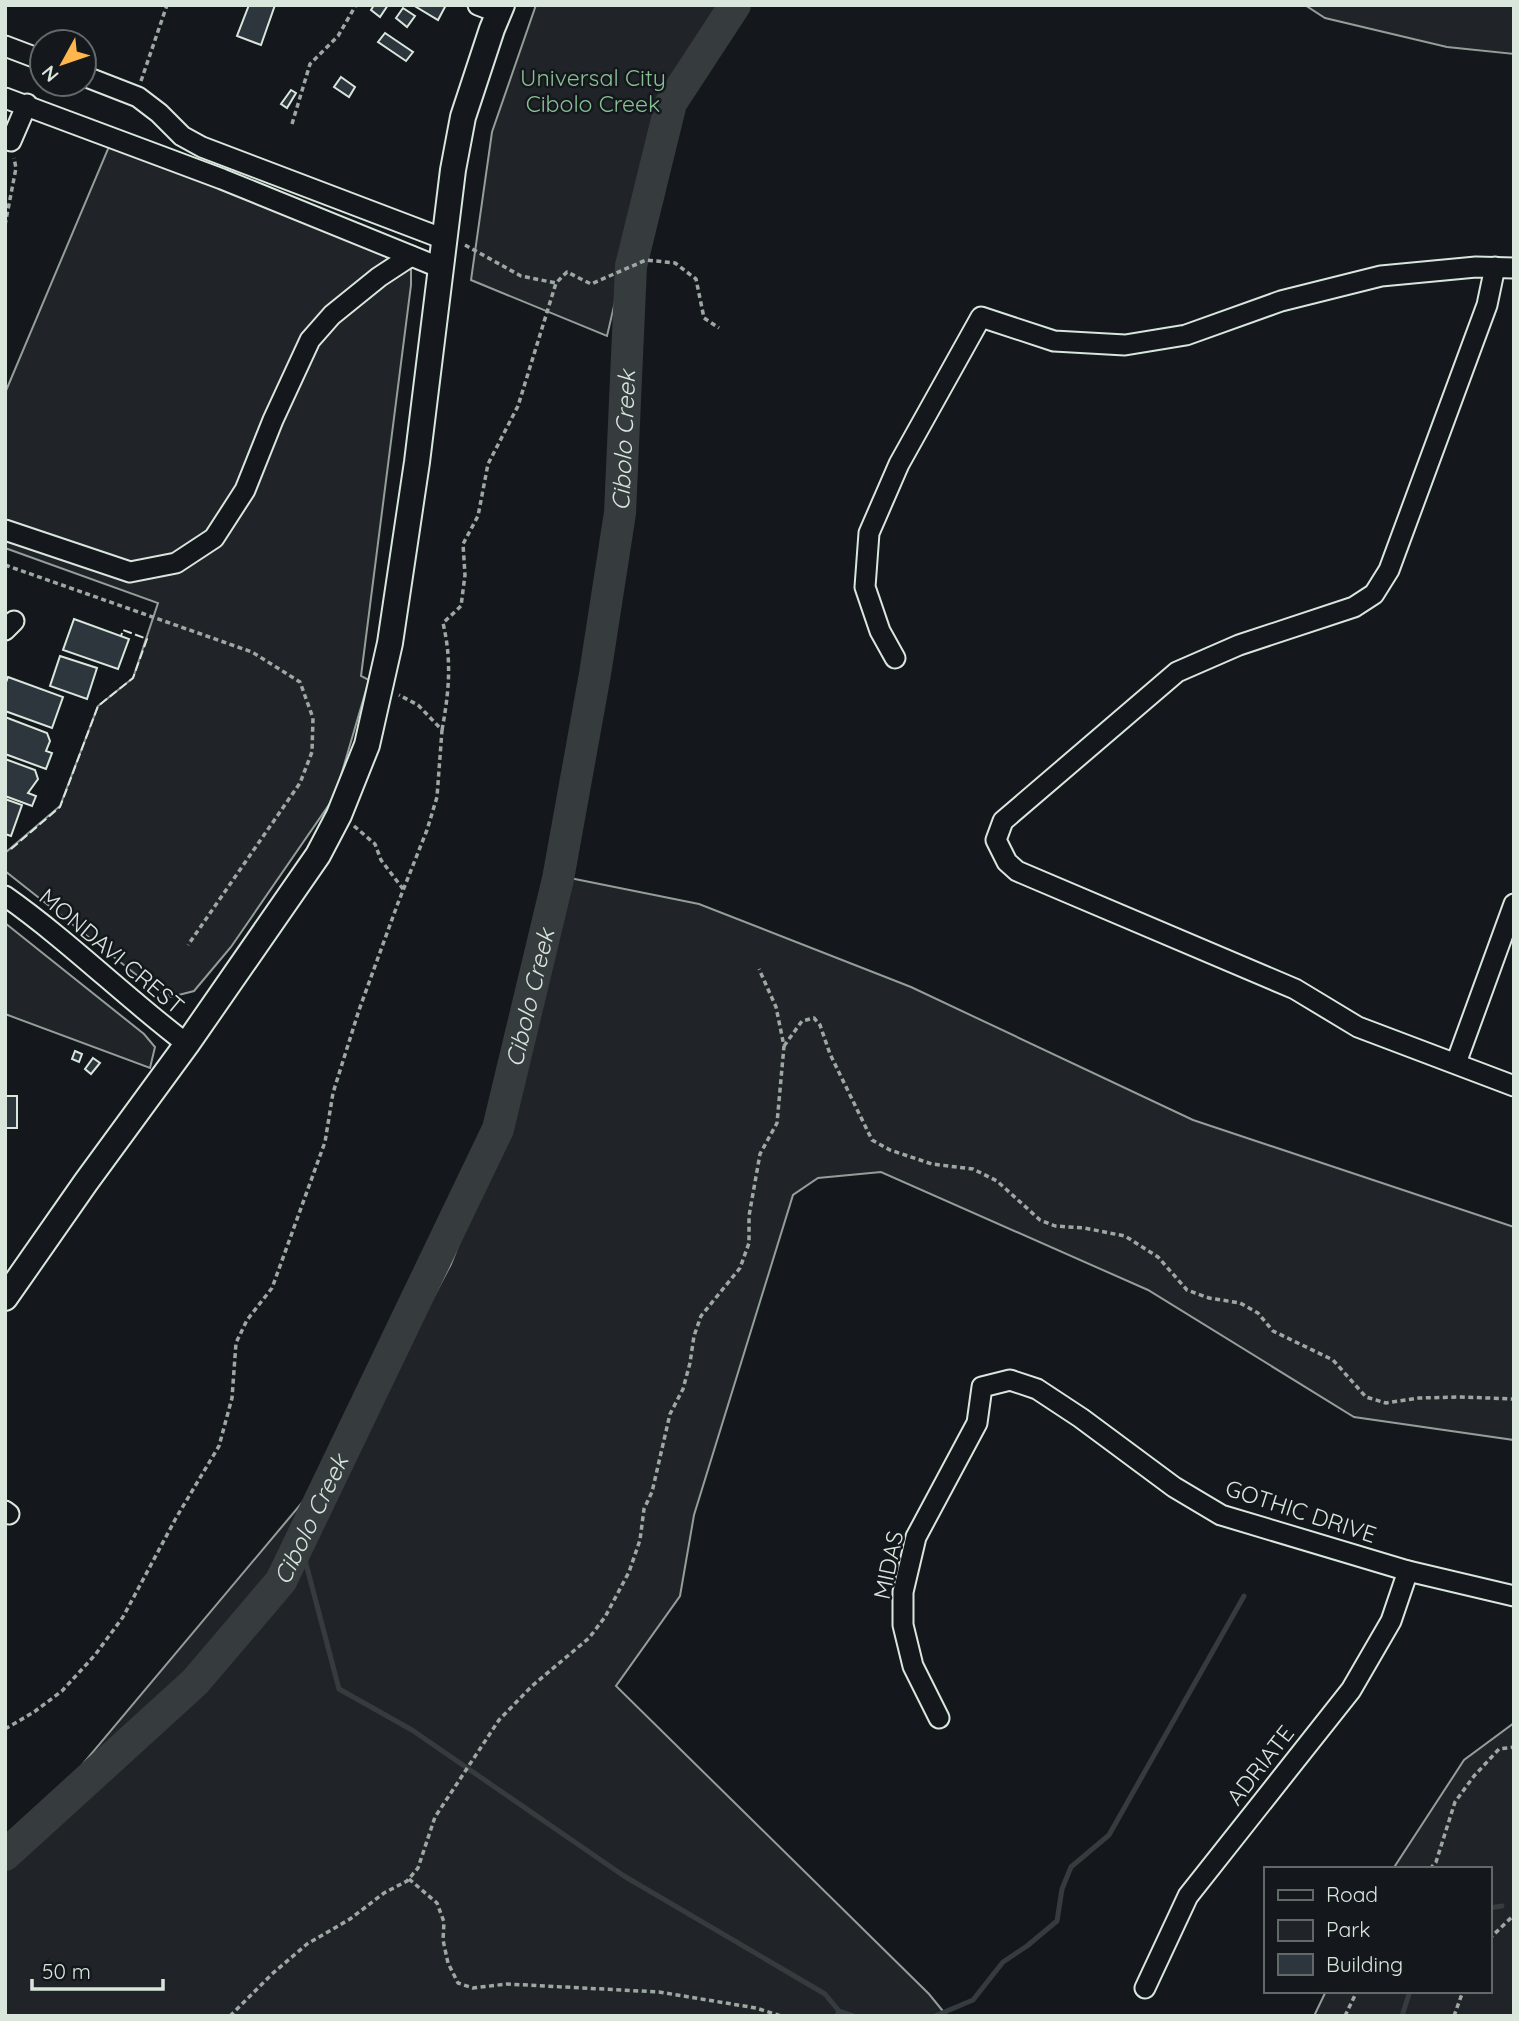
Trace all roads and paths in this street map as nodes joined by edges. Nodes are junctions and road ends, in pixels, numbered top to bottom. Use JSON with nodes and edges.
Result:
{"nodes":[{"id":1,"x":167,"y":5,"type":"edge"},
{"id":2,"x":356,"y":5,"type":"edge"},
{"id":3,"x":493,"y":8,"type":"edge"},
{"id":4,"x":5,"y":46,"type":"edge"},
{"id":5,"x":28,"y":55,"type":"edge"},
{"id":6,"x":98,"y":81,"type":"edge"},
{"id":7,"x":136,"y":96,"type":"junction"},
{"id":8,"x":5,"y":98,"type":"edge"},
{"id":9,"x":27,"y":104,"type":"junction"},
{"id":10,"x":292,"y":124,"type":"dead end"},
{"id":11,"x":11,"y":141,"type":"joint"},
{"id":12,"x":5,"y":225,"type":"edge"},
{"id":13,"x":444,"y":239,"type":"junction"},
{"id":14,"x":411,"y":256,"type":"junction"},
{"id":15,"x":1504,"y":267,"type":"edge"},
{"id":16,"x":441,"y":268,"type":"junction"},
{"id":17,"x":556,"y":283,"type":"junction"},
{"id":18,"x":719,"y":328,"type":"dead end"},
{"id":19,"x":5,"y":530,"type":"edge"},
{"id":20,"x":5,"y":565,"type":"edge"},
{"id":21,"x":895,"y":658,"type":"dead end"},
{"id":22,"x":381,"y":688,"type":"junction"},
{"id":23,"x":442,"y":730,"type":"junction"},
{"id":24,"x":340,"y":815,"type":"junction"},
{"id":25,"x":403,"y":889,"type":"junction"},
{"id":26,"x":5,"y":896,"type":"edge"},
{"id":27,"x":1514,"y":904,"type":"edge"},
{"id":28,"x":188,"y":946,"type":"dead end"},
{"id":29,"x":759,"y":970,"type":"dead end"},
{"id":30,"x":187,"y":1044,"type":"junction"},
{"id":31,"x":785,"y":1046,"type":"junction"},
{"id":32,"x":1456,"y":1063,"type":"junction"},
{"id":33,"x":1514,"y":1086,"type":"edge"},
{"id":34,"x":5,"y":1298,"type":"edge"},
{"id":35,"x":982,"y":1387,"type":"joint"},
{"id":36,"x":1514,"y":1399,"type":"edge"},
{"id":37,"x":1408,"y":1571,"type":"junction"},
{"id":38,"x":1514,"y":1596,"type":"edge"},
{"id":39,"x":939,"y":1718,"type":"dead end"},
{"id":40,"x":5,"y":1729,"type":"edge"},
{"id":41,"x":1514,"y":1747,"type":"edge"},
{"id":42,"x":1432,"y":1867,"type":"edge"},
{"id":43,"x":409,"y":1878,"type":"junction"},
{"id":44,"x":1514,"y":1915,"type":"edge"},
{"id":45,"x":1491,"y":1937,"type":"edge"},
{"id":46,"x":1145,"y":1987,"type":"dead end"},
{"id":47,"x":1355,"y":1993,"type":"edge"},
{"id":48,"x":1462,"y":1993,"type":"edge"},
{"id":49,"x":230,"y":2016,"type":"edge"},
{"id":50,"x":781,"y":2016,"type":"edge"},
{"id":51,"x":1345,"y":2016,"type":"edge"},
{"id":52,"x":1454,"y":2016,"type":"edge"}],
"edges":[{"from":1,"to":7,"type":"path"},
{"from":2,"to":10,"type":"path"},
{"from":3,"to":13,"type":"main road"},
{"from":4,"to":5,"type":"street"},
{"from":6,"to":7,"type":"street"},
{"from":7,"to":13,"type":"street"},
{"from":8,"to":9,"type":"street"},
{"from":9,"to":11,"type":"street"},
{"from":9,"to":14,"type":"street"},
{"from":11,"to":12,"type":"path"},
{"from":13,"to":16,"type":"main road"},
{"from":13,"to":17,"type":"path"},
{"from":14,"to":16,"type":"street"},
{"from":14,"to":19,"type":"street"},
{"from":15,"to":21,"type":"street"},
{"from":15,"to":32,"type":"street"},
{"from":16,"to":22,"type":"main road"},
{"from":17,"to":18,"type":"path"},
{"from":17,"to":23,"type":"path"},
{"from":20,"to":28,"type":"path"},
{"from":22,"to":23,"type":"path"},
{"from":22,"to":24,"type":"main road"},
{"from":23,"to":25,"type":"path"},
{"from":24,"to":25,"type":"path"},
{"from":24,"to":30,"type":"main road"},
{"from":25,"to":40,"type":"path"},
{"from":26,"to":30,"type":"street","name":"MONDAVI CREST"},
{"from":27,"to":32,"type":"street"},
{"from":29,"to":31,"type":"path"},
{"from":30,"to":34,"type":"main road"},
{"from":31,"to":36,"type":"path"},
{"from":31,"to":43,"type":"path"},
{"from":32,"to":33,"type":"street"},
{"from":35,"to":37,"type":"street","name":"GOTHIC DRIVE"},
{"from":35,"to":39,"type":"street","name":"MIDAS"},
{"from":37,"to":38,"type":"street","name":"GOTHIC DRIVE"},
{"from":37,"to":46,"type":"street","name":"ADRIATE"},
{"from":41,"to":42,"type":"path"},
{"from":43,"to":49,"type":"path"},
{"from":43,"to":50,"type":"path"},
{"from":44,"to":45,"type":"path"},
{"from":47,"to":51,"type":"path"},
{"from":48,"to":52,"type":"path"}]}
